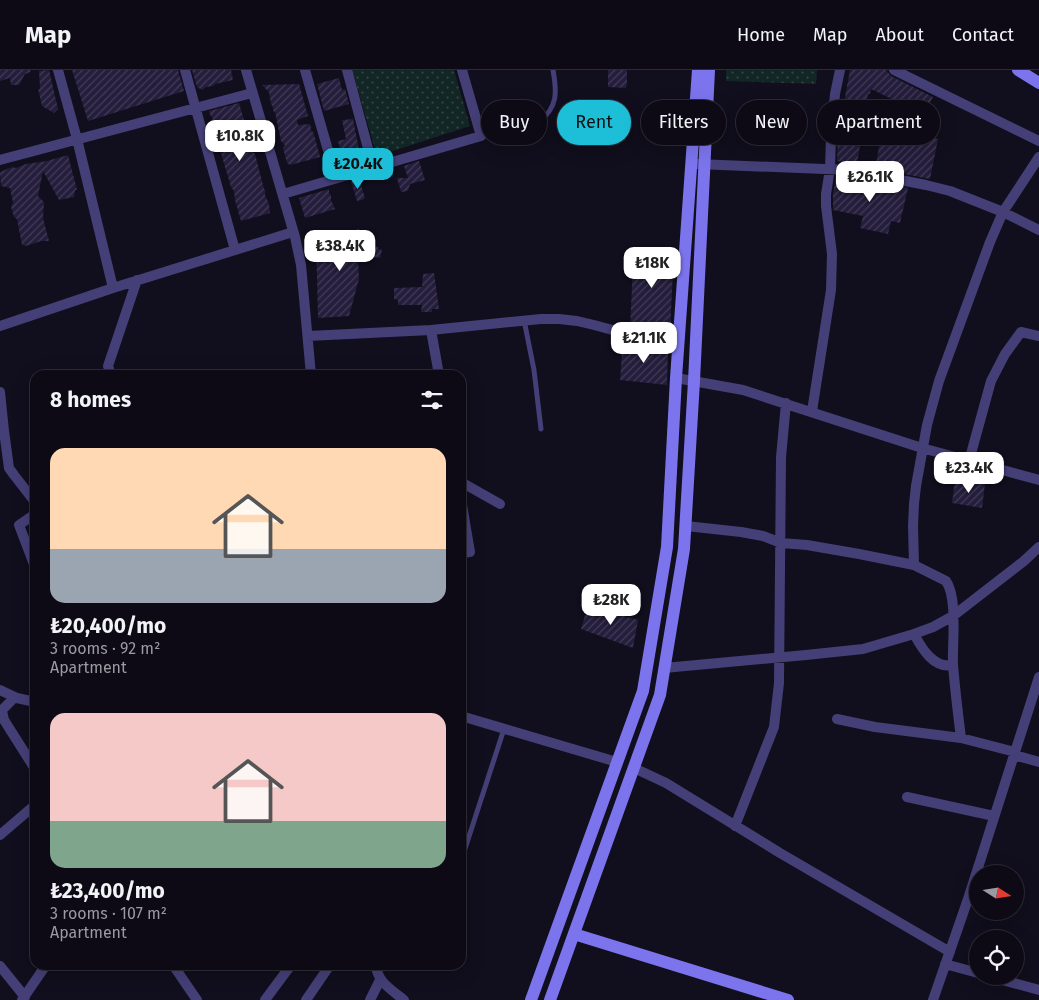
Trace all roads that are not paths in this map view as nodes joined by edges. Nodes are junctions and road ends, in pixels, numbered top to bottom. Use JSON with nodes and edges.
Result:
{"nodes":[{"id":1,"x":58,"y":70,"type":"edge"},
{"id":2,"x":185,"y":70,"type":"edge"},
{"id":3,"x":246,"y":70,"type":"edge"},
{"id":4,"x":305,"y":70,"type":"edge"},
{"id":5,"x":347,"y":70,"type":"edge"},
{"id":6,"x":462,"y":70,"type":"edge"},
{"id":7,"x":553,"y":70,"type":"edge"},
{"id":8,"x":698,"y":70,"type":"edge"},
{"id":9,"x":709,"y":70,"type":"edge"},
{"id":10,"x":840,"y":70,"type":"edge"},
{"id":11,"x":894,"y":70,"type":"edge"},
{"id":12,"x":1018,"y":70,"type":"edge"},
{"id":13,"x":1039,"y":83,"type":"edge"},
{"id":14,"x":252,"y":93,"type":"junction"},
{"id":15,"x":196,"y":108,"type":"junction"},
{"id":16,"x":547,"y":114,"type":"edge"},
{"id":17,"x":481,"y":136,"type":"joint"},
{"id":18,"x":77,"y":140,"type":"junction"},
{"id":19,"x":1039,"y":141,"type":"edge"},
{"id":20,"x":1039,"y":157,"type":"edge"},
{"id":21,"x":0,"y":160,"type":"edge"},
{"id":22,"x":691,"y":163,"type":"junction"},
{"id":23,"x":704,"y":165,"type":"junction"},
{"id":24,"x":373,"y":167,"type":"junction"},
{"id":25,"x":830,"y":169,"type":"junction"},
{"id":26,"x":336,"y":178,"type":"junction"},
{"id":27,"x":283,"y":194,"type":"junction"},
{"id":28,"x":1003,"y":212,"type":"junction"},
{"id":29,"x":1039,"y":230,"type":"edge"},
{"id":30,"x":293,"y":232,"type":"junction"},
{"id":31,"x":235,"y":250,"type":"junction"},
{"id":32,"x":136,"y":280,"type":"junction"},
{"id":33,"x":113,"y":288,"type":"junction"},
{"id":34,"x":524,"y":320,"type":"junction"},
{"id":35,"x":0,"y":326,"type":"edge"},
{"id":36,"x":431,"y":330,"type":"junction"},
{"id":37,"x":308,"y":336,"type":"junction"},
{"id":38,"x":1039,"y":336,"type":"edge"},
{"id":39,"x":678,"y":343,"type":"junction"},
{"id":40,"x":109,"y":370,"type":"edge"},
{"id":41,"x":311,"y":370,"type":"edge"},
{"id":42,"x":438,"y":370,"type":"edge"},
{"id":43,"x":676,"y":378,"type":"junction"},
{"id":44,"x":694,"y":381,"type":"junction"},
{"id":45,"x":0,"y":392,"type":"edge"},
{"id":46,"x":786,"y":403,"type":"junction"},
{"id":47,"x":812,"y":412,"type":"junction"},
{"id":48,"x":541,"y":429,"type":"dead end"},
{"id":49,"x":922,"y":448,"type":"junction"},
{"id":50,"x":3,"y":456,"type":"edge"},
{"id":51,"x":969,"y":461,"type":"junction"},
{"id":52,"x":1039,"y":480,"type":"edge"},
{"id":53,"x":466,"y":485,"type":"edge"},
{"id":54,"x":30,"y":496,"type":"edge"},
{"id":55,"x":500,"y":504,"type":"dead end"},
{"id":56,"x":30,"y":517,"type":"edge"},
{"id":57,"x":686,"y":526,"type":"junction"},
{"id":58,"x":466,"y":528,"type":"edge"},
{"id":59,"x":781,"y":543,"type":"junction"},
{"id":60,"x":1039,"y":547,"type":"edge"},
{"id":61,"x":466,"y":552,"type":"edge"},
{"id":62,"x":30,"y":554,"type":"edge"},
{"id":63,"x":914,"y":566,"type":"junction"},
{"id":64,"x":953,"y":616,"type":"junction"},
{"id":65,"x":914,"y":634,"type":"junction"},
{"id":66,"x":779,"y":658,"type":"junction"},
{"id":67,"x":953,"y":665,"type":"junction"},
{"id":68,"x":664,"y":668,"type":"junction"},
{"id":69,"x":1039,"y":676,"type":"edge"},
{"id":70,"x":0,"y":690,"type":"edge"},
{"id":71,"x":17,"y":698,"type":"junction"},
{"id":72,"x":30,"y":701,"type":"edge"},
{"id":73,"x":1,"y":711,"type":"edge"},
{"id":74,"x":466,"y":717,"type":"edge"},
{"id":75,"x":837,"y":719,"type":"dead end"},
{"id":76,"x":504,"y":728,"type":"junction"},
{"id":77,"x":960,"y":738,"type":"junction"},
{"id":78,"x":1014,"y":754,"type":"junction"},
{"id":79,"x":30,"y":761,"type":"edge"},
{"id":80,"x":617,"y":762,"type":"junction"},
{"id":81,"x":1039,"y":762,"type":"edge"},
{"id":82,"x":634,"y":768,"type":"junction"},
{"id":83,"x":907,"y":797,"type":"dead end"},
{"id":84,"x":30,"y":809,"type":"edge"},
{"id":85,"x":994,"y":816,"type":"junction"},
{"id":86,"x":735,"y":826,"type":"junction"},
{"id":87,"x":0,"y":835,"type":"edge"},
{"id":88,"x":466,"y":846,"type":"edge"},
{"id":89,"x":574,"y":934,"type":"junction"},
{"id":90,"x":950,"y":952,"type":"junction"},
{"id":91,"x":945,"y":964,"type":"junction"},
{"id":92,"x":0,"y":966,"type":"edge"},
{"id":93,"x":43,"y":970,"type":"edge"},
{"id":94,"x":176,"y":970,"type":"edge"},
{"id":95,"x":287,"y":970,"type":"edge"},
{"id":96,"x":327,"y":970,"type":"edge"},
{"id":97,"x":376,"y":970,"type":"edge"},
{"id":98,"x":969,"y":971,"type":"edge"},
{"id":99,"x":380,"y":980,"type":"junction"},
{"id":100,"x":1021,"y":985,"type":"edge"},
{"id":101,"x":1039,"y":990,"type":"edge"},
{"id":102,"x":24,"y":998,"type":"edge"},
{"id":103,"x":197,"y":1000,"type":"edge"},
{"id":104,"x":265,"y":1000,"type":"edge"},
{"id":105,"x":306,"y":1000,"type":"edge"},
{"id":106,"x":370,"y":1000,"type":"edge"},
{"id":107,"x":404,"y":1000,"type":"edge"},
{"id":108,"x":531,"y":1000,"type":"edge"},
{"id":109,"x":550,"y":1000,"type":"edge"},
{"id":110,"x":788,"y":1000,"type":"edge"},
{"id":111,"x":933,"y":1000,"type":"edge"}],
"edges":[{"from":1,"to":18,"type":"street"},
{"from":2,"to":15,"type":"street"},
{"from":3,"to":14,"type":"street"},
{"from":4,"to":26,"type":"street"},
{"from":5,"to":24,"type":"street"},
{"from":6,"to":17,"type":"street"},
{"from":7,"to":16,"type":"lane"},
{"from":8,"to":22,"type":"main road"},
{"from":9,"to":23,"type":"main road"},
{"from":10,"to":25,"type":"street"},
{"from":11,"to":19,"type":"street"},
{"from":12,"to":13,"type":"main road"},
{"from":14,"to":15,"type":"street"},
{"from":14,"to":27,"type":"street"},
{"from":15,"to":18,"type":"street"},
{"from":15,"to":31,"type":"street"},
{"from":17,"to":24,"type":"street"},
{"from":18,"to":21,"type":"street"},
{"from":18,"to":33,"type":"street"},
{"from":20,"to":28,"type":"street"},
{"from":22,"to":23,"type":"street"},
{"from":22,"to":39,"type":"main road"},
{"from":23,"to":25,"type":"street"},
{"from":23,"to":44,"type":"main road"},
{"from":24,"to":26,"type":"street"},
{"from":25,"to":28,"type":"street"},
{"from":25,"to":47,"type":"street"},
{"from":26,"to":27,"type":"street"},
{"from":27,"to":30,"type":"street"},
{"from":28,"to":29,"type":"street"},
{"from":28,"to":49,"type":"street"},
{"from":30,"to":31,"type":"street"},
{"from":30,"to":37,"type":"street"},
{"from":31,"to":32,"type":"street"},
{"from":32,"to":33,"type":"street"},
{"from":32,"to":40,"type":"street"},
{"from":33,"to":35,"type":"street"},
{"from":34,"to":36,"type":"street"},
{"from":34,"to":39,"type":"street"},
{"from":34,"to":48,"type":"lane"},
{"from":36,"to":37,"type":"street"},
{"from":36,"to":42,"type":"street"},
{"from":37,"to":41,"type":"street"},
{"from":38,"to":51,"type":"street"},
{"from":39,"to":43,"type":"main road"},
{"from":43,"to":44,"type":"street"},
{"from":43,"to":80,"type":"main road"},
{"from":44,"to":46,"type":"street"},
{"from":44,"to":57,"type":"main road"},
{"from":45,"to":50,"type":"street"},
{"from":46,"to":47,"type":"street"},
{"from":46,"to":59,"type":"street"},
{"from":47,"to":49,"type":"street"},
{"from":49,"to":51,"type":"street"},
{"from":49,"to":63,"type":"street"},
{"from":50,"to":54,"type":"street"},
{"from":51,"to":52,"type":"street"},
{"from":53,"to":55,"type":"street"},
{"from":56,"to":62,"type":"street"},
{"from":57,"to":59,"type":"street"},
{"from":57,"to":68,"type":"main road"},
{"from":58,"to":61,"type":"street"},
{"from":59,"to":63,"type":"street"},
{"from":59,"to":66,"type":"street"},
{"from":60,"to":64,"type":"street"},
{"from":63,"to":64,"type":"street"},
{"from":64,"to":65,"type":"street"},
{"from":64,"to":67,"type":"street"},
{"from":65,"to":66,"type":"street"},
{"from":65,"to":67,"type":"street"},
{"from":66,"to":68,"type":"street"},
{"from":66,"to":86,"type":"street"},
{"from":67,"to":77,"type":"street"},
{"from":68,"to":82,"type":"main road"},
{"from":69,"to":78,"type":"street"},
{"from":70,"to":71,"type":"street"},
{"from":71,"to":72,"type":"street"},
{"from":71,"to":73,"type":"street"},
{"from":73,"to":79,"type":"street"},
{"from":74,"to":76,"type":"street"},
{"from":75,"to":77,"type":"street"},
{"from":76,"to":80,"type":"street"},
{"from":76,"to":88,"type":"lane"},
{"from":77,"to":78,"type":"street"},
{"from":78,"to":81,"type":"street"},
{"from":78,"to":85,"type":"street"},
{"from":80,"to":108,"type":"main road"},
{"from":82,"to":86,"type":"street"},
{"from":82,"to":89,"type":"main road"},
{"from":83,"to":85,"type":"street"},
{"from":84,"to":87,"type":"street"},
{"from":85,"to":90,"type":"street"},
{"from":86,"to":90,"type":"street"},
{"from":89,"to":109,"type":"main road"},
{"from":89,"to":110,"type":"main road"},
{"from":90,"to":91,"type":"street"},
{"from":91,"to":98,"type":"street"},
{"from":91,"to":111,"type":"street"},
{"from":92,"to":102,"type":"street"},
{"from":93,"to":102,"type":"street"},
{"from":94,"to":103,"type":"street"},
{"from":95,"to":104,"type":"street"},
{"from":96,"to":105,"type":"street"},
{"from":97,"to":99,"type":"street"},
{"from":99,"to":106,"type":"street"},
{"from":99,"to":107,"type":"street"},
{"from":100,"to":101,"type":"street"}]}
